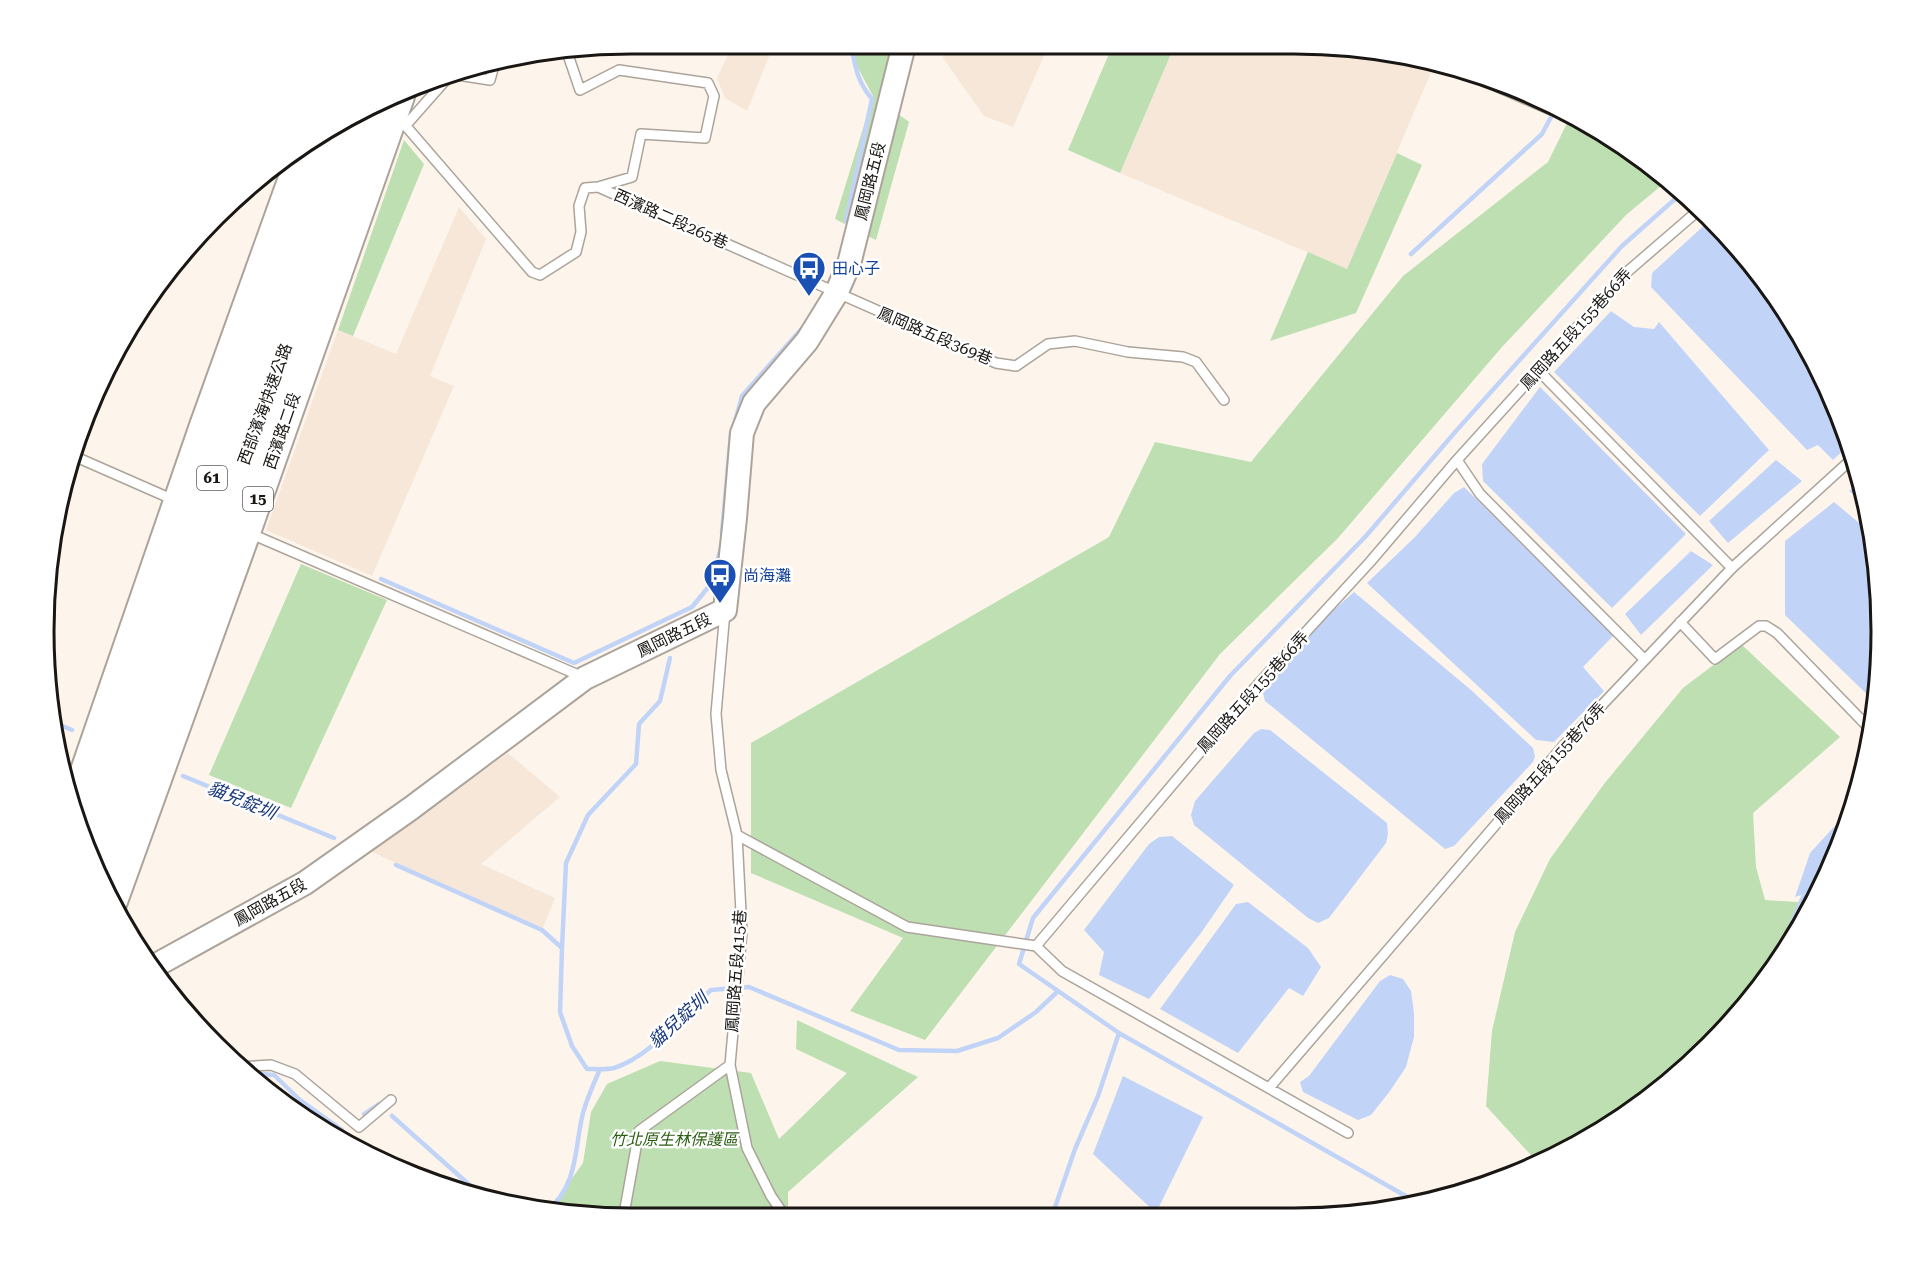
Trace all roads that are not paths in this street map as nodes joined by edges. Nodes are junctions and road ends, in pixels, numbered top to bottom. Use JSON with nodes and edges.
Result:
{"nodes":[{"id":1,"x":902,"y":54,"type":"edge"},
{"id":2,"x":569,"y":58,"type":"edge"},
{"id":3,"x":492,"y":71,"type":"edge"},
{"id":4,"x":472,"y":77,"type":"edge"},
{"id":5,"x":409,"y":98,"type":"edge"},
{"id":6,"x":391,"y":109,"type":"edge"},
{"id":7,"x":334,"y":136,"type":"edge"},
{"id":8,"x":300,"y":158,"type":"edge"},
{"id":9,"x":598,"y":187,"type":"junction"},
{"id":10,"x":1693,"y":215,"type":"edge"},
{"id":11,"x":836,"y":294,"type":"junction"},
{"id":12,"x":1538,"y":370,"type":"junction"},
{"id":13,"x":1224,"y":400,"type":"dead end"},
{"id":14,"x":81,"y":459,"type":"edge"},
{"id":15,"x":1457,"y":460,"type":"junction"},
{"id":16,"x":1846,"y":465,"type":"edge"},
{"id":17,"x":179,"y":502,"type":"junction"},
{"id":18,"x":246,"y":532,"type":"junction"},
{"id":19,"x":1732,"y":568,"type":"junction"},
{"id":20,"x":725,"y":610,"type":"junction"},
{"id":21,"x":1680,"y":622,"type":"junction"},
{"id":22,"x":1644,"y":659,"type":"junction"},
{"id":23,"x":585,"y":678,"type":"junction"},
{"id":24,"x":1863,"y":722,"type":"edge"},
{"id":25,"x":78,"y":793,"type":"edge"},
{"id":26,"x":88,"y":824,"type":"edge"},
{"id":27,"x":737,"y":835,"type":"junction"},
{"id":28,"x":102,"y":861,"type":"edge"},
{"id":29,"x":117,"y":891,"type":"edge"},
{"id":30,"x":1036,"y":946,"type":"junction"},
{"id":31,"x":159,"y":963,"type":"edge"},
{"id":32,"x":730,"y":1065,"type":"junction"},
{"id":33,"x":252,"y":1066,"type":"edge"},
{"id":34,"x":1269,"y":1088,"type":"junction"},
{"id":35,"x":391,"y":1100,"type":"dead end"},
{"id":36,"x":1348,"y":1133,"type":"dead end"},
{"id":37,"x":625,"y":1208,"type":"edge"},
{"id":38,"x":779,"y":1208,"type":"edge"}],
"edges":[{"from":1,"to":11,"type":"street","name":"鳳岡路五段"},
{"from":2,"to":9,"type":"lane"},
{"from":3,"to":4,"type":"lane"},
{"from":5,"to":6,"type":"lane"},
{"from":6,"to":9,"type":"lane","name":"西濱路二段265巷"},
{"from":6,"to":18,"type":"main road","name":"西濱路二段","number":"15"},
{"from":6,"to":28,"type":"highway","name":"西部濱海快速公路","number":"61"},
{"from":7,"to":26,"type":"highway","name":"西部濱海快速公路","number":"61"},
{"from":8,"to":17,"type":"main road"},
{"from":9,"to":11,"type":"lane","name":"西濱路二段265巷"},
{"from":10,"to":12,"type":"lane","name":"鳳岡路五段155巷66弄"},
{"from":11,"to":13,"type":"lane","name":"鳳岡路五段369巷"},
{"from":11,"to":20,"type":"street","name":"鳳岡路五段"},
{"from":12,"to":15,"type":"lane","name":"鳳岡路五段155巷66弄"},
{"from":12,"to":19,"type":"lane"},
{"from":14,"to":17,"type":"lane"},
{"from":15,"to":22,"type":"lane"},
{"from":15,"to":30,"type":"lane","name":"鳳岡路五段155巷66弄"},
{"from":16,"to":19,"type":"lane","name":"鳳岡路五段155巷76弄"},
{"from":17,"to":25,"type":"main road"},
{"from":18,"to":23,"type":"lane"},
{"from":18,"to":29,"type":"main road","name":"西濱路二段","number":"15"},
{"from":19,"to":21,"type":"lane","name":"鳳岡路五段155巷76弄"},
{"from":20,"to":23,"type":"street","name":"鳳岡路五段"},
{"from":20,"to":27,"type":"lane","name":"鳳岡路五段415巷"},
{"from":21,"to":22,"type":"lane","name":"鳳岡路五段155巷76弄"},
{"from":21,"to":24,"type":"lane"},
{"from":22,"to":34,"type":"lane","name":"鳳岡路五段155巷76弄"},
{"from":23,"to":31,"type":"street","name":"鳳岡路五段"},
{"from":27,"to":30,"type":"lane"},
{"from":27,"to":32,"type":"lane","name":"鳳岡路五段415巷"},
{"from":30,"to":34,"type":"lane"},
{"from":32,"to":37,"type":"lane"},
{"from":32,"to":38,"type":"lane","name":"鳳岡路五段415巷"},
{"from":33,"to":35,"type":"lane"},
{"from":34,"to":36,"type":"lane"}]}
